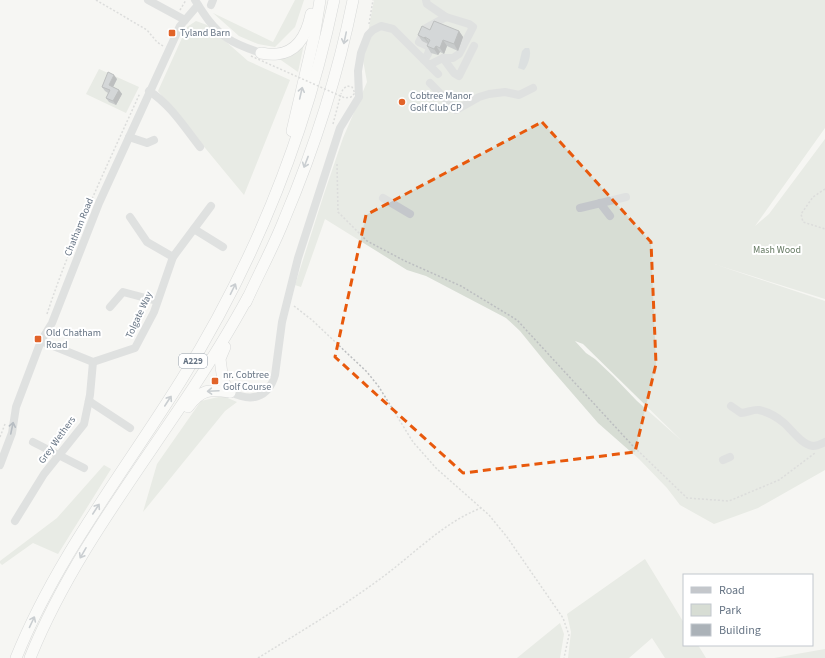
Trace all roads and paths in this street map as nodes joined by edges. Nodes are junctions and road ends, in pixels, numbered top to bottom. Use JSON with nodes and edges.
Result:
{"nodes":[{"id":1,"x":96,"y":0,"type":"edge"},
{"id":2,"x":148,"y":0,"type":"edge"},
{"id":3,"x":186,"y":0,"type":"edge"},
{"id":4,"x":315,"y":0,"type":"edge"},
{"id":5,"x":320,"y":0,"type":"edge"},
{"id":6,"x":334,"y":0,"type":"edge"},
{"id":7,"x":352,"y":0,"type":"edge"},
{"id":8,"x":374,"y":0,"type":"edge"},
{"id":9,"x":426,"y":0,"type":"edge"},
{"id":10,"x":196,"y":3,"type":"edge"},
{"id":11,"x":177,"y":16,"type":"junction"},
{"id":12,"x":446,"y":17,"type":"junction"},
{"id":13,"x":185,"y":20,"type":"junction"},
{"id":14,"x":368,"y":35,"type":"junction"},
{"id":15,"x":474,"y":46,"type":"dead end"},
{"id":16,"x":168,"y":49,"type":"junction"},
{"id":17,"x":256,"y":55,"type":"junction"},
{"id":18,"x":443,"y":58,"type":"junction"},
{"id":19,"x":427,"y":62,"type":"junction"},
{"id":20,"x":438,"y":74,"type":"dead end"},
{"id":21,"x":430,"y":83,"type":"dead end"},
{"id":22,"x":533,"y":88,"type":"dead end"},
{"id":23,"x":149,"y":91,"type":"junction"},
{"id":24,"x":332,"y":129,"type":"dead end"},
{"id":25,"x":129,"y":137,"type":"junction"},
{"id":26,"x":154,"y":140,"type":"dead end"},
{"id":27,"x":116,"y":144,"type":"dead end"},
{"id":28,"x":200,"y":147,"type":"dead end"},
{"id":29,"x":337,"y":162,"type":"dead end"},
{"id":30,"x":279,"y":186,"type":"junction"},
{"id":31,"x":825,"y":189,"type":"edge"},
{"id":32,"x":626,"y":197,"type":"dead end"},
{"id":33,"x":384,"y":198,"type":"dead end"},
{"id":34,"x":600,"y":202,"type":"junction"},
{"id":35,"x":211,"y":206,"type":"dead end"},
{"id":36,"x":580,"y":208,"type":"dead end"},
{"id":37,"x":410,"y":214,"type":"dead end"},
{"id":38,"x":610,"y":216,"type":"dead end"},
{"id":39,"x":130,"y":217,"type":"dead end"},
{"id":40,"x":194,"y":229,"type":"junction"},
{"id":41,"x":825,"y":229,"type":"edge"},
{"id":42,"x":223,"y":247,"type":"dead end"},
{"id":43,"x":173,"y":257,"type":"junction"},
{"id":44,"x":248,"y":297,"type":"junction"},
{"id":45,"x":287,"y":300,"type":"junction"},
{"id":46,"x":157,"y":301,"type":"junction"},
{"id":47,"x":110,"y":307,"type":"dead end"},
{"id":48,"x":47,"y":314,"type":"dead end"},
{"id":49,"x":41,"y":341,"type":"junction"},
{"id":50,"x":93,"y":362,"type":"junction"},
{"id":51,"x":230,"y":392,"type":"junction"},
{"id":52,"x":89,"y":401,"type":"junction"},
{"id":53,"x":731,"y":406,"type":"dead end"},
{"id":54,"x":4,"y":428,"type":"dead end"},
{"id":55,"x":130,"y":428,"type":"dead end"},
{"id":56,"x":0,"y":437,"type":"edge"},
{"id":57,"x":33,"y":442,"type":"dead end"},
{"id":58,"x":825,"y":442,"type":"edge"},
{"id":59,"x":819,"y":450,"type":"dead end"},
{"id":60,"x":59,"y":456,"type":"junction"},
{"id":61,"x":0,"y":465,"type":"edge"},
{"id":62,"x":84,"y":468,"type":"dead end"},
{"id":63,"x":119,"y":496,"type":"junction"},
{"id":64,"x":481,"y":508,"type":"junction"},
{"id":65,"x":15,"y":521,"type":"dead end"},
{"id":66,"x":16,"y":658,"type":"edge"},
{"id":67,"x":30,"y":658,"type":"edge"},
{"id":68,"x":258,"y":658,"type":"edge"},
{"id":69,"x":564,"y":658,"type":"edge"}],
"edges":[{"from":1,"to":16,"type":"path"},
{"from":2,"to":11,"type":"street"},
{"from":3,"to":11,"type":"path"},
{"from":4,"to":17,"type":"highway"},
{"from":30,"to":5,"type":"highway","one_way":true},
{"from":6,"to":30,"type":"highway","number":"A229"},
{"from":7,"to":44,"type":"highway","number":"A229","one_way":true},
{"from":8,"to":14,"type":"path"},
{"from":9,"to":12,"type":"street"},
{"from":10,"to":13,"type":"street","name":"Chatham Road"},
{"from":10,"to":17,"type":"street"},
{"from":11,"to":13,"type":"street"},
{"from":12,"to":18,"type":"street"},
{"from":12,"to":19,"type":"street"},
{"from":13,"to":16,"type":"street","name":"Chatham Road"},
{"from":14,"to":19,"type":"street"},
{"from":14,"to":45,"type":"street"},
{"from":15,"to":18,"type":"street"},
{"from":16,"to":23,"type":"street","name":"Chatham Road"},
{"from":17,"to":24,"type":"path","bridge":true},
{"from":18,"to":19,"type":"street"},
{"from":19,"to":20,"type":"street"},
{"from":21,"to":22,"type":"street"},
{"from":23,"to":25,"type":"street","name":"Chatham Road"},
{"from":23,"to":28,"type":"street"},
{"from":25,"to":26,"type":"street"},
{"from":25,"to":49,"type":"street","name":"Chatham Road"},
{"from":27,"to":48,"type":"path"},
{"from":29,"to":59,"type":"path"},
{"from":66,"to":30,"type":"highway","number":"A229","one_way":true},
{"from":31,"to":41,"type":"path"},
{"from":32,"to":34,"type":"street"},
{"from":33,"to":37,"type":"street"},
{"from":34,"to":36,"type":"street"},
{"from":34,"to":38,"type":"street"},
{"from":35,"to":40,"type":"street","name":"Tolgate Way"},
{"from":39,"to":43,"type":"street"},
{"from":40,"to":42,"type":"street"},
{"from":40,"to":43,"type":"street","name":"Tolgate Way"},
{"from":43,"to":46,"type":"street","name":"Tolgate Way"},
{"from":44,"to":51,"type":"highway"},
{"from":44,"to":63,"type":"highway","number":"A229"},
{"from":45,"to":51,"type":"street"},
{"from":45,"to":64,"type":"path"},
{"from":46,"to":47,"type":"street"},
{"from":46,"to":50,"type":"street","name":"Tolgate Way"},
{"from":49,"to":50,"type":"street"},
{"from":61,"to":49,"type":"street","name":"Chatham Road","one_way":true},
{"from":50,"to":52,"type":"street","name":"Grey Wethers"},
{"from":51,"to":63,"type":"highway","one_way":true},
{"from":52,"to":55,"type":"street"},
{"from":52,"to":60,"type":"street","name":"Grey Wethers"},
{"from":53,"to":58,"type":"street"},
{"from":54,"to":56,"type":"path"},
{"from":57,"to":60,"type":"street"},
{"from":60,"to":62,"type":"street"},
{"from":60,"to":65,"type":"street","name":"Grey Wethers"},
{"from":63,"to":67,"type":"highway","number":"A229","one_way":true},
{"from":64,"to":68,"type":"path"},
{"from":64,"to":69,"type":"path"}]}
